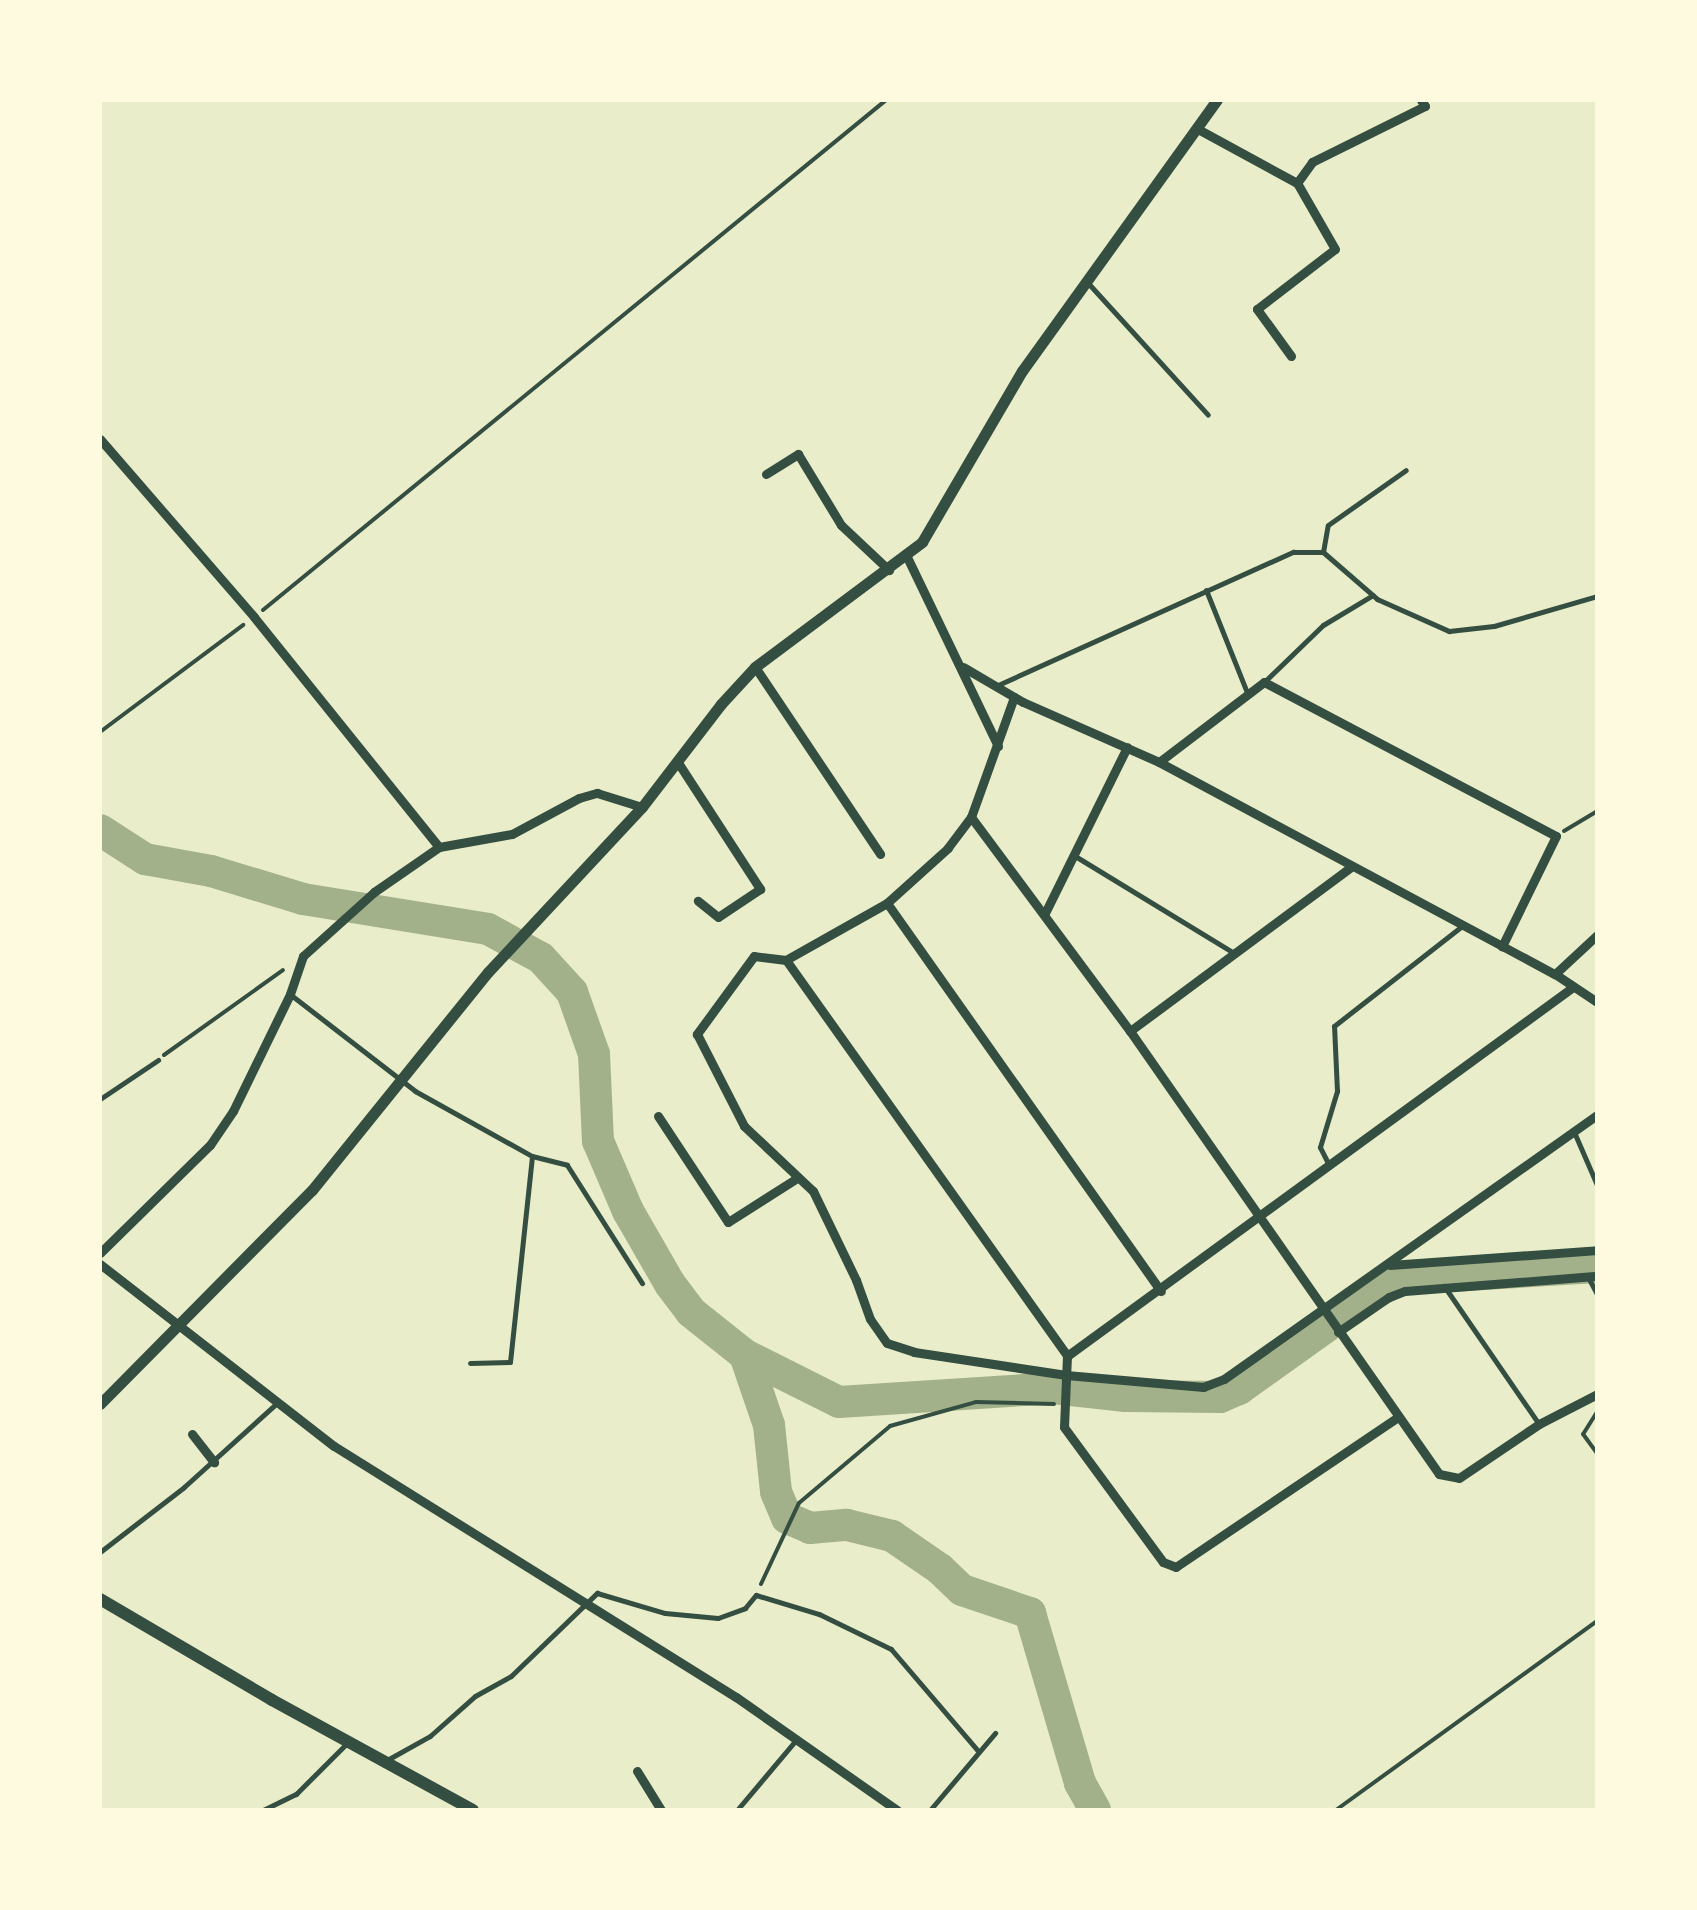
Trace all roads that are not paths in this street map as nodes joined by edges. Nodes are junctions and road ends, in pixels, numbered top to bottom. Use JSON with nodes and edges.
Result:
{"nodes":[{"id":1,"x":1216,"y":100,"type":"edge"},
{"id":2,"x":1421,"y":100,"type":"edge"},
{"id":3,"x":1196,"y":128,"type":"junction"},
{"id":4,"x":1297,"y":183,"type":"junction"},
{"id":5,"x":1088,"y":282,"type":"junction"},
{"id":6,"x":1291,"y":356,"type":"dead end"},
{"id":7,"x":1208,"y":415,"type":"dead end"},
{"id":8,"x":100,"y":440,"type":"edge"},
{"id":9,"x":1406,"y":470,"type":"dead end"},
{"id":10,"x":766,"y":474,"type":"dead end"},
{"id":11,"x":1324,"y":552,"type":"junction"},
{"id":12,"x":907,"y":557,"type":"junction"},
{"id":13,"x":889,"y":570,"type":"junction"},
{"id":14,"x":1206,"y":590,"type":"junction"},
{"id":15,"x":1373,"y":595,"type":"junction"},
{"id":16,"x":1597,"y":596,"type":"edge"},
{"id":17,"x":756,"y":667,"type":"junction"},
{"id":18,"x":962,"y":668,"type":"junction"},
{"id":19,"x":1264,"y":682,"type":"junction"},
{"id":20,"x":998,"y":685,"type":"junction"},
{"id":21,"x":1014,"y":697,"type":"junction"},
{"id":22,"x":1249,"y":698,"type":"junction"},
{"id":23,"x":998,"y":746,"type":"junction"},
{"id":24,"x":1127,"y":747,"type":"junction"},
{"id":25,"x":677,"y":761,"type":"junction"},
{"id":26,"x":1159,"y":762,"type":"junction"},
{"id":27,"x":642,"y":807,"type":"junction"},
{"id":28,"x":971,"y":816,"type":"junction"},
{"id":29,"x":440,"y":847,"type":"junction"},
{"id":30,"x":880,"y":854,"type":"dead end"},
{"id":31,"x":1074,"y":855,"type":"junction"},
{"id":32,"x":1351,"y":867,"type":"junction"},
{"id":33,"x":698,"y":901,"type":"dead end"},
{"id":34,"x":887,"y":903,"type":"junction"},
{"id":35,"x":1045,"y":913,"type":"junction"},
{"id":36,"x":1462,"y":926,"type":"junction"},
{"id":37,"x":1597,"y":935,"type":"edge"},
{"id":38,"x":1502,"y":946,"type":"junction"},
{"id":39,"x":1234,"y":953,"type":"junction"},
{"id":40,"x":786,"y":960,"type":"junction"},
{"id":41,"x":1555,"y":974,"type":"junction"},
{"id":42,"x":1573,"y":987,"type":"junction"},
{"id":43,"x":290,"y":994,"type":"junction"},
{"id":44,"x":1597,"y":1002,"type":"edge"},
{"id":45,"x":1130,"y":1031,"type":"junction"},
{"id":46,"x":158,"y":1060,"type":"road end"},
{"id":47,"x":100,"y":1099,"type":"edge"},
{"id":48,"x":1597,"y":1114,"type":"edge"},
{"id":49,"x":658,"y":1116,"type":"dead end"},
{"id":50,"x":1574,"y":1131,"type":"junction"},
{"id":51,"x":532,"y":1156,"type":"junction"},
{"id":52,"x":1330,"y":1167,"type":"junction"},
{"id":53,"x":797,"y":1178,"type":"junction"},
{"id":54,"x":1597,"y":1184,"type":"edge"},
{"id":55,"x":1259,"y":1219,"type":"junction"},
{"id":56,"x":1597,"y":1250,"type":"edge"},
{"id":57,"x":100,"y":1252,"type":"edge"},
{"id":58,"x":100,"y":1264,"type":"edge"},
{"id":59,"x":1387,"y":1265,"type":"junction"},
{"id":60,"x":1592,"y":1276,"type":"edge"},
{"id":61,"x":642,"y":1284,"type":"dead end"},
{"id":62,"x":1444,"y":1286,"type":"junction"},
{"id":63,"x":1161,"y":1291,"type":"junction"},
{"id":64,"x":1597,"y":1294,"type":"edge"},
{"id":65,"x":1322,"y":1312,"type":"junction"},
{"id":66,"x":179,"y":1322,"type":"junction"},
{"id":67,"x":1336,"y":1331,"type":"junction"},
{"id":68,"x":1067,"y":1356,"type":"junction"},
{"id":69,"x":470,"y":1364,"type":"dead end"},
{"id":70,"x":1066,"y":1379,"type":"junction"},
{"id":71,"x":1597,"y":1394,"type":"edge"},
{"id":72,"x":279,"y":1401,"type":"junction"},
{"id":73,"x":100,"y":1404,"type":"edge"},
{"id":74,"x":1398,"y":1417,"type":"junction"},
{"id":75,"x":1539,"y":1424,"type":"junction"},
{"id":76,"x":192,"y":1434,"type":"dead end"},
{"id":77,"x":214,"y":1462,"type":"junction"},
{"id":78,"x":100,"y":1552,"type":"edge"},
{"id":79,"x":100,"y":1598,"type":"edge"},
{"id":80,"x":587,"y":1601,"type":"junction"},
{"id":81,"x":995,"y":1733,"type":"dead end"},
{"id":82,"x":796,"y":1740,"type":"junction"},
{"id":83,"x":348,"y":1742,"type":"junction"},
{"id":84,"x":980,"y":1752,"type":"junction"},
{"id":85,"x":384,"y":1762,"type":"junction"},
{"id":86,"x":637,"y":1771,"type":"dead end"},
{"id":87,"x":739,"y":1809,"type":"edge"},
{"id":88,"x":263,"y":1810,"type":"edge"},
{"id":89,"x":472,"y":1810,"type":"edge"},
{"id":90,"x":661,"y":1810,"type":"edge"},
{"id":91,"x":897,"y":1810,"type":"edge"},
{"id":92,"x":930,"y":1810,"type":"edge"}],
"edges":[{"from":1,"to":3,"type":"street"},
{"from":2,"to":4,"type":"street"},
{"from":3,"to":4,"type":"street"},
{"from":3,"to":5,"type":"street"},
{"from":4,"to":6,"type":"street"},
{"from":5,"to":7,"type":"lane"},
{"from":5,"to":12,"type":"street"},
{"from":8,"to":29,"type":"street"},
{"from":9,"to":11,"type":"lane"},
{"from":10,"to":13,"type":"street"},
{"from":11,"to":14,"type":"lane"},
{"from":11,"to":15,"type":"lane"},
{"from":12,"to":13,"type":"street"},
{"from":12,"to":18,"type":"street"},
{"from":13,"to":17,"type":"street"},
{"from":14,"to":20,"type":"lane"},
{"from":14,"to":22,"type":"lane"},
{"from":15,"to":16,"type":"lane"},
{"from":15,"to":19,"type":"lane"},
{"from":17,"to":25,"type":"street"},
{"from":17,"to":30,"type":"street"},
{"from":18,"to":20,"type":"street"},
{"from":18,"to":23,"type":"street"},
{"from":19,"to":22,"type":"street"},
{"from":19,"to":38,"type":"street"},
{"from":20,"to":21,"type":"street"},
{"from":21,"to":23,"type":"street"},
{"from":21,"to":24,"type":"street"},
{"from":22,"to":26,"type":"street"},
{"from":23,"to":28,"type":"street"},
{"from":24,"to":26,"type":"street"},
{"from":24,"to":31,"type":"street"},
{"from":25,"to":27,"type":"street"},
{"from":25,"to":33,"type":"street"},
{"from":26,"to":32,"type":"street"},
{"from":27,"to":29,"type":"street"},
{"from":27,"to":66,"type":"street"},
{"from":28,"to":34,"type":"street"},
{"from":28,"to":35,"type":"street"},
{"from":29,"to":43,"type":"street"},
{"from":31,"to":35,"type":"street"},
{"from":31,"to":39,"type":"lane"},
{"from":32,"to":36,"type":"street"},
{"from":32,"to":39,"type":"street"},
{"from":34,"to":40,"type":"street"},
{"from":34,"to":63,"type":"street"},
{"from":35,"to":45,"type":"street"},
{"from":36,"to":38,"type":"street"},
{"from":36,"to":52,"type":"lane"},
{"from":37,"to":41,"type":"street"},
{"from":38,"to":41,"type":"street"},
{"from":39,"to":45,"type":"street"},
{"from":40,"to":53,"type":"street"},
{"from":40,"to":68,"type":"street"},
{"from":41,"to":42,"type":"street"},
{"from":42,"to":44,"type":"street"},
{"from":42,"to":52,"type":"street"},
{"from":43,"to":51,"type":"lane"},
{"from":43,"to":57,"type":"street"},
{"from":45,"to":55,"type":"street"},
{"from":46,"to":47,"type":"lane"},
{"from":48,"to":50,"type":"street"},
{"from":49,"to":53,"type":"street"},
{"from":50,"to":54,"type":"lane"},
{"from":50,"to":59,"type":"street"},
{"from":51,"to":61,"type":"lane"},
{"from":51,"to":69,"type":"lane"},
{"from":52,"to":55,"type":"street"},
{"from":53,"to":70,"type":"street"},
{"from":55,"to":63,"type":"street"},
{"from":55,"to":65,"type":"street"},
{"from":56,"to":59,"type":"street"},
{"from":58,"to":66,"type":"street"},
{"from":59,"to":65,"type":"street"},
{"from":60,"to":62,"type":"street"},
{"from":60,"to":64,"type":"lane"},
{"from":62,"to":67,"type":"street"},
{"from":62,"to":75,"type":"lane"},
{"from":63,"to":68,"type":"street"},
{"from":65,"to":67,"type":"street"},
{"from":65,"to":70,"type":"street"},
{"from":66,"to":72,"type":"street"},
{"from":66,"to":73,"type":"street"},
{"from":67,"to":74,"type":"street"},
{"from":68,"to":70,"type":"street"},
{"from":70,"to":74,"type":"street"},
{"from":71,"to":75,"type":"street"},
{"from":72,"to":77,"type":"lane"},
{"from":72,"to":80,"type":"street"},
{"from":74,"to":75,"type":"street"},
{"from":76,"to":77,"type":"street"},
{"from":77,"to":78,"type":"lane"},
{"from":79,"to":83,"type":"main road"},
{"from":80,"to":82,"type":"street"},
{"from":80,"to":84,"type":"lane"},
{"from":80,"to":85,"type":"lane"},
{"from":81,"to":84,"type":"lane"},
{"from":82,"to":87,"type":"lane"},
{"from":82,"to":91,"type":"street"},
{"from":83,"to":85,"type":"main road"},
{"from":83,"to":88,"type":"lane"},
{"from":84,"to":92,"type":"lane"},
{"from":85,"to":89,"type":"main road"},
{"from":86,"to":90,"type":"street"}]}
